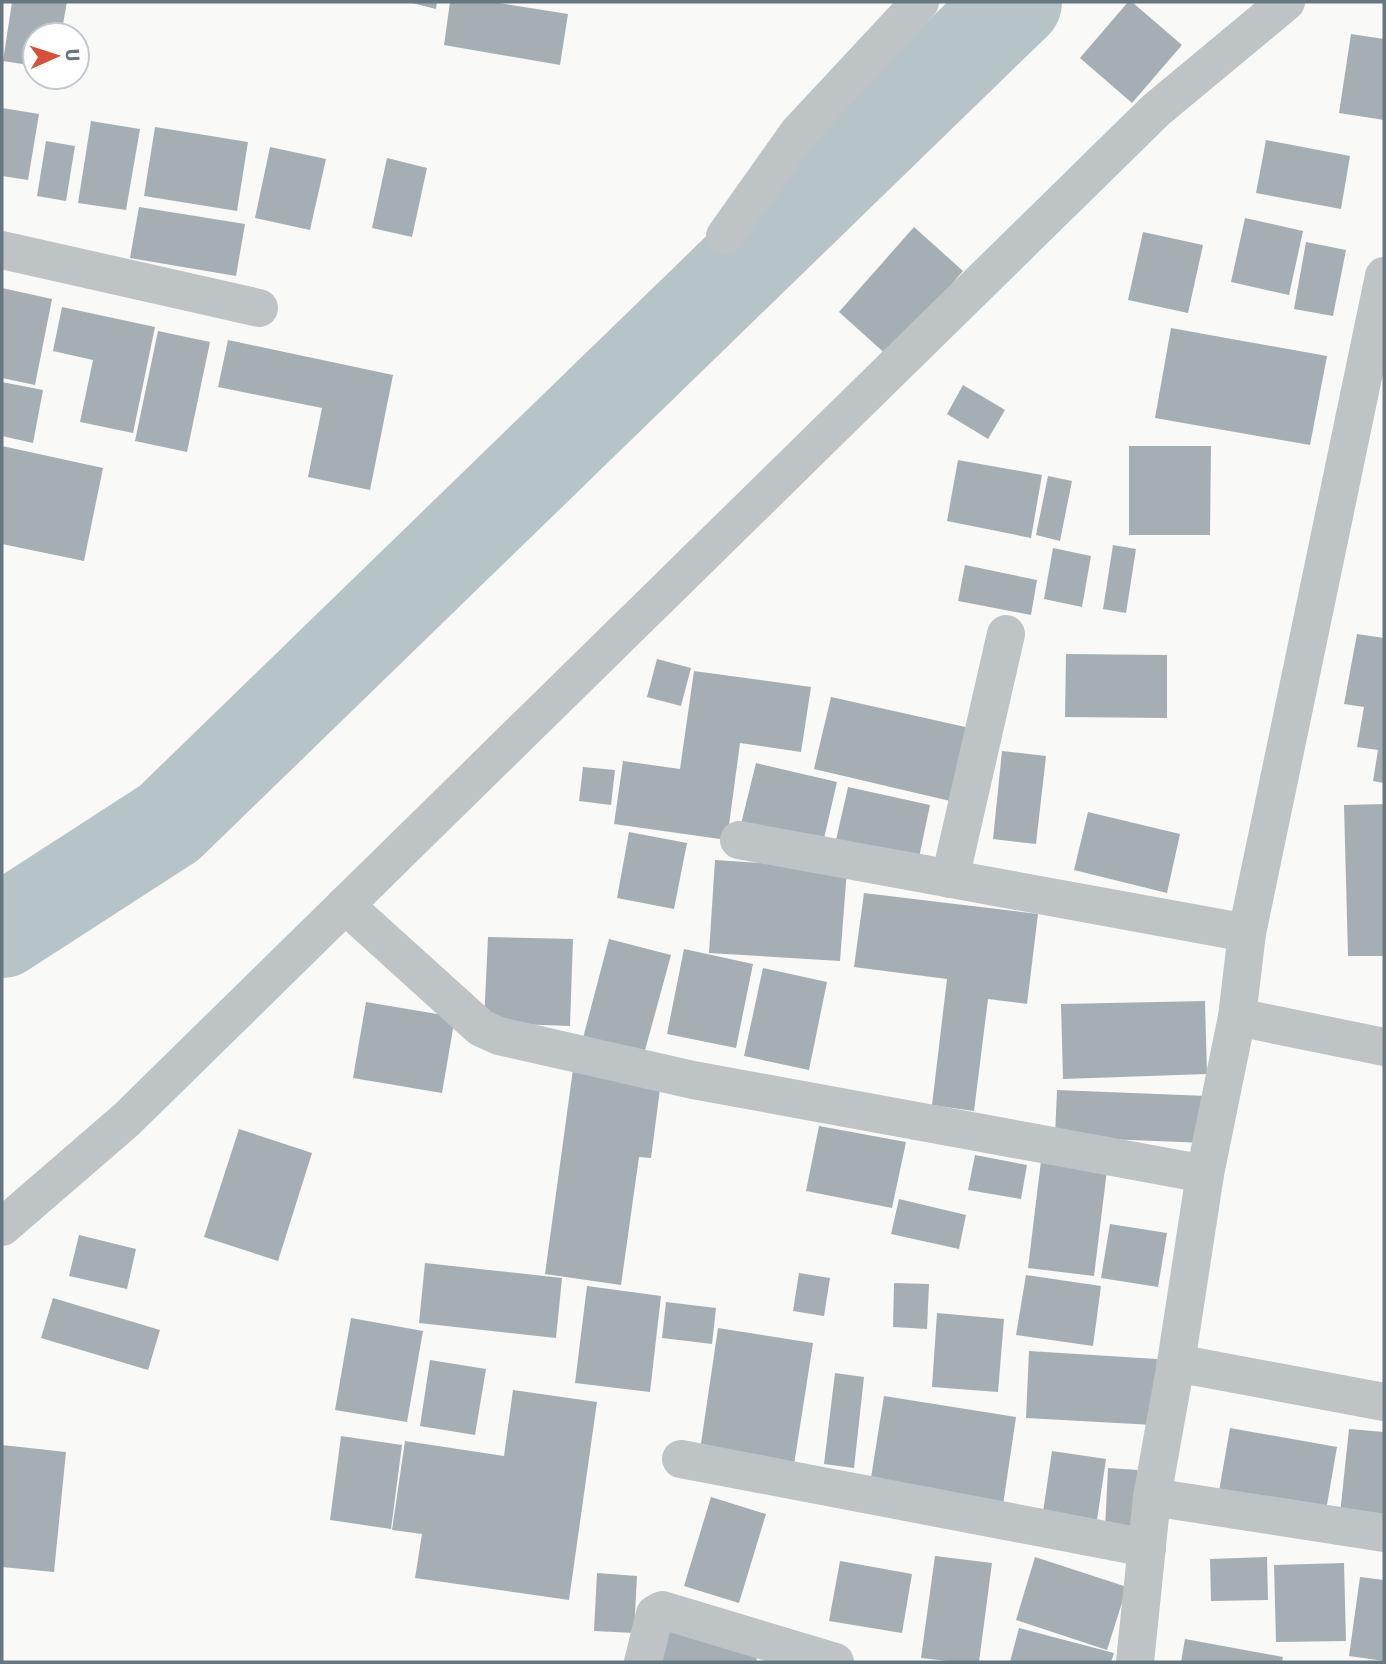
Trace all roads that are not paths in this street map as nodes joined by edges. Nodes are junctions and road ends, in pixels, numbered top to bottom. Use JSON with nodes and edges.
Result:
{"nodes":[{"id":1,"x":920,"y":2,"type":"edge"},
{"id":2,"x":1286,"y":2,"type":"edge"},
{"id":3,"x":725,"y":236,"type":"dead end"},
{"id":4,"x":2,"y":250,"type":"edge"},
{"id":5,"x":1384,"y":276,"type":"edge"},
{"id":6,"x":259,"y":308,"type":"dead end"},
{"id":7,"x":1006,"y":634,"type":"dead end"},
{"id":8,"x":739,"y":840,"type":"dead end"},
{"id":9,"x":950,"y":878,"type":"junction"},
{"id":10,"x":345,"y":905,"type":"junction"},
{"id":11,"x":1247,"y":933,"type":"junction"},
{"id":12,"x":1237,"y":1017,"type":"junction"},
{"id":13,"x":1384,"y":1047,"type":"edge"},
{"id":14,"x":1205,"y":1174,"type":"junction"},
{"id":15,"x":2,"y":1227,"type":"edge"},
{"id":16,"x":1176,"y":1363,"type":"junction"},
{"id":17,"x":1384,"y":1402,"type":"edge"},
{"id":18,"x":681,"y":1459,"type":"dead end"},
{"id":19,"x":1152,"y":1497,"type":"junction"},
{"id":20,"x":1384,"y":1534,"type":"edge"},
{"id":21,"x":1147,"y":1548,"type":"junction"},
{"id":22,"x":643,"y":1662,"type":"edge"},
{"id":23,"x":835,"y":1662,"type":"edge"},
{"id":24,"x":1135,"y":1662,"type":"edge"}],
"edges":[{"from":1,"to":3,"type":"street"},
{"from":2,"to":10,"type":"street"},
{"from":4,"to":6,"type":"street"},
{"from":5,"to":11,"type":"street"},
{"from":7,"to":9,"type":"street"},
{"from":8,"to":9,"type":"street"},
{"from":9,"to":11,"type":"street"},
{"from":10,"to":14,"type":"street"},
{"from":10,"to":15,"type":"street"},
{"from":11,"to":12,"type":"street"},
{"from":12,"to":13,"type":"street"},
{"from":12,"to":14,"type":"street"},
{"from":14,"to":16,"type":"street"},
{"from":16,"to":17,"type":"street"},
{"from":16,"to":19,"type":"street"},
{"from":18,"to":21,"type":"street"},
{"from":19,"to":20,"type":"street"},
{"from":19,"to":21,"type":"street"},
{"from":21,"to":24,"type":"street"},
{"from":22,"to":23,"type":"street"}]}
